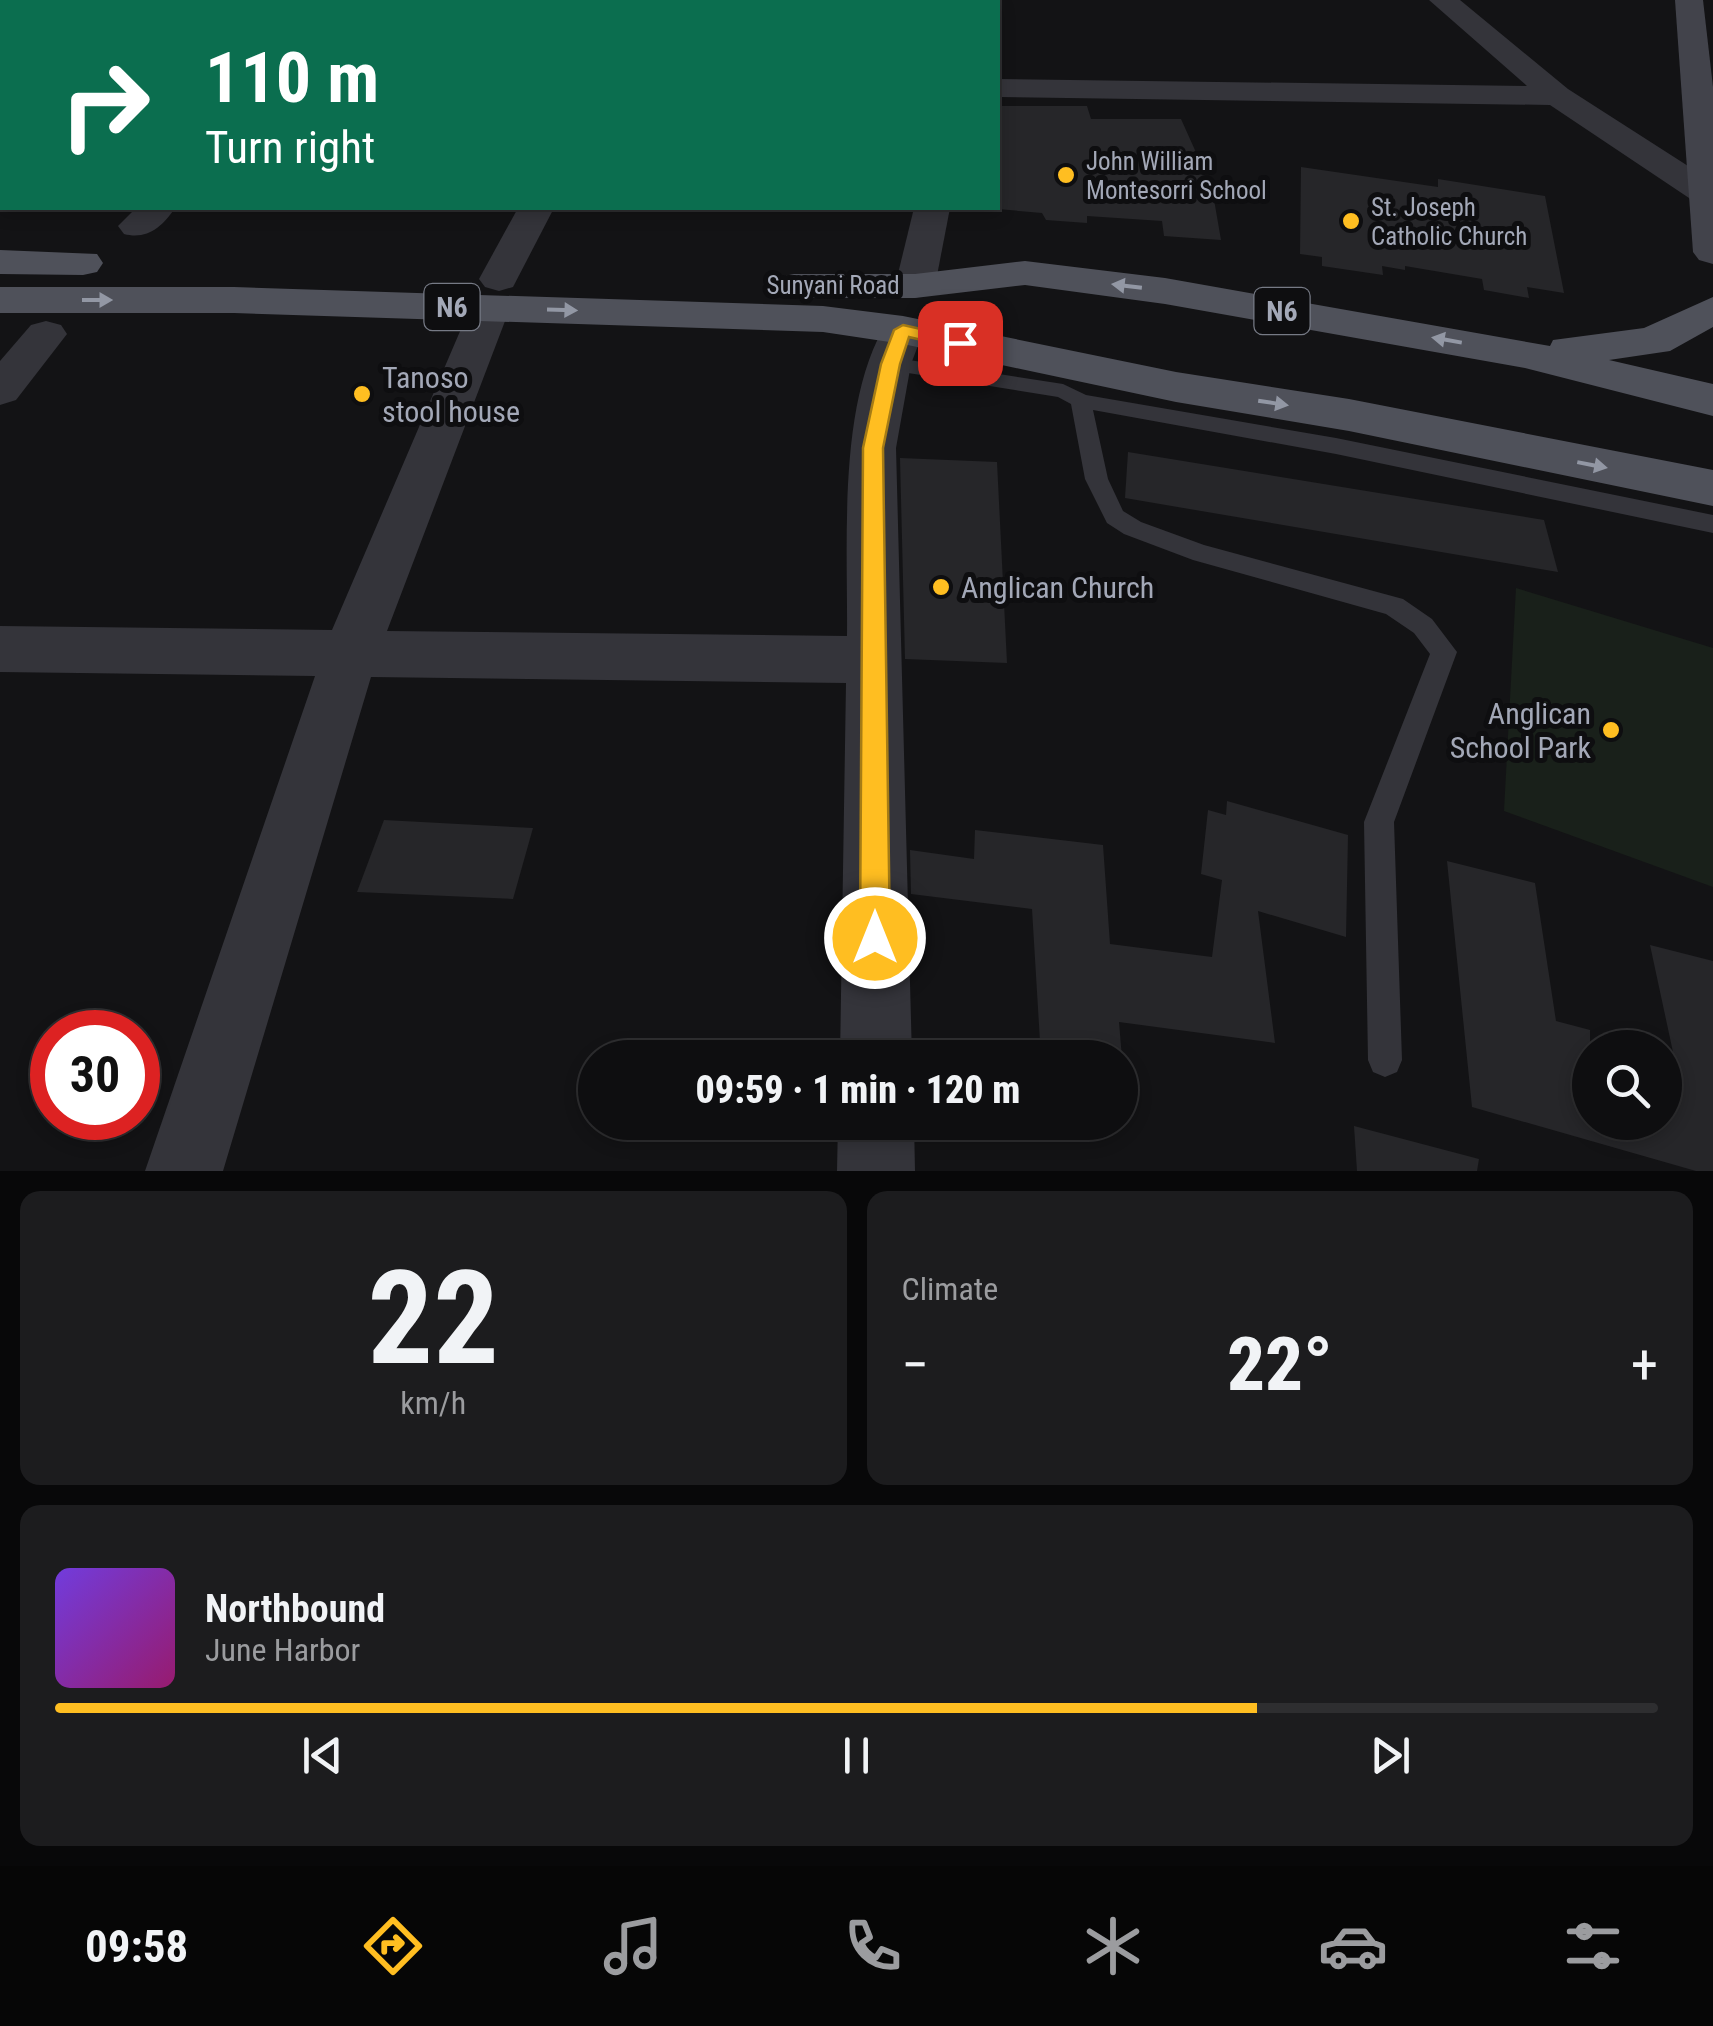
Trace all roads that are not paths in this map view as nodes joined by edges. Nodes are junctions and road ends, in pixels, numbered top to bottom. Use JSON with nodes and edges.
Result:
{"nodes":[{"id":1,"x":1442,"y":0,"type":"edge"},
{"id":2,"x":1689,"y":0,"type":"edge"},
{"id":3,"x":1703,"y":74,"type":"edge"},
{"id":4,"x":1000,"y":88,"type":"edge"},
{"id":5,"x":1557,"y":96,"type":"junction"},
{"id":6,"x":1711,"y":196,"type":"edge"},
{"id":7,"x":535,"y":210,"type":"edge"},
{"id":8,"x":932,"y":210,"type":"edge"},
{"id":9,"x":1713,"y":252,"type":"edge"},
{"id":10,"x":0,"y":262,"type":"edge"},
{"id":11,"x":494,"y":293,"type":"junction"},
{"id":12,"x":0,"y":300,"type":"edge"},
{"id":13,"x":1713,"y":310,"type":"edge"},
{"id":14,"x":903,"y":327,"type":"junction"},
{"id":15,"x":46,"y":334,"type":"dead end"},
{"id":16,"x":1525,"y":354,"type":"junction"},
{"id":17,"x":0,"y":390,"type":"edge"},
{"id":18,"x":1713,"y":400,"type":"edge"},
{"id":19,"x":1082,"y":401,"type":"junction"},
{"id":20,"x":1713,"y":488,"type":"edge"},
{"id":21,"x":1713,"y":524,"type":"edge"},
{"id":22,"x":0,"y":650,"type":"edge"},
{"id":23,"x":350,"y":654,"type":"junction"},
{"id":24,"x":873,"y":660,"type":"junction"},
{"id":25,"x":876,"y":1040,"type":"edge"},
{"id":26,"x":1385,"y":1060,"type":"dead end"},
{"id":27,"x":876,"y":1140,"type":"edge"},
{"id":28,"x":184,"y":1171,"type":"edge"},
{"id":29,"x":876,"y":1171,"type":"edge"}],
"edges":[{"from":1,"to":5,"type":"street"},
{"from":2,"to":3,"type":"street"},
{"from":3,"to":6,"type":"street"},
{"from":4,"to":5,"type":"street"},
{"from":5,"to":6,"type":"street"},
{"from":6,"to":9,"type":"street"},
{"from":7,"to":11,"type":"street"},
{"from":8,"to":14,"type":"street"},
{"from":10,"to":11,"type":"main road","name":"Sunyani Road","number":"N6"},
{"from":12,"to":11,"type":"main road","name":"Sunyani Road","number":"N6","one_way":true},
{"from":11,"to":14,"type":"main road","name":"Sunyani Road","number":"N6"},
{"from":11,"to":23,"type":"street"},
{"from":13,"to":16,"type":"main road"},
{"from":16,"to":14,"type":"main road","name":"Sunyani Road","number":"N6","one_way":true},
{"from":14,"to":19,"type":"lane"},
{"from":14,"to":20,"type":"main road","number":"N6","one_way":true},
{"from":14,"to":24,"type":"street"},
{"from":15,"to":17,"type":"street"},
{"from":16,"to":18,"type":"main road","name":"Sunyani Road","number":"N6"},
{"from":19,"to":21,"type":"lane"},
{"from":19,"to":26,"type":"lane"},
{"from":22,"to":23,"type":"street"},
{"from":23,"to":24,"type":"street"},
{"from":23,"to":28,"type":"street"},
{"from":24,"to":25,"type":"street"},
{"from":27,"to":29,"type":"street"}]}
